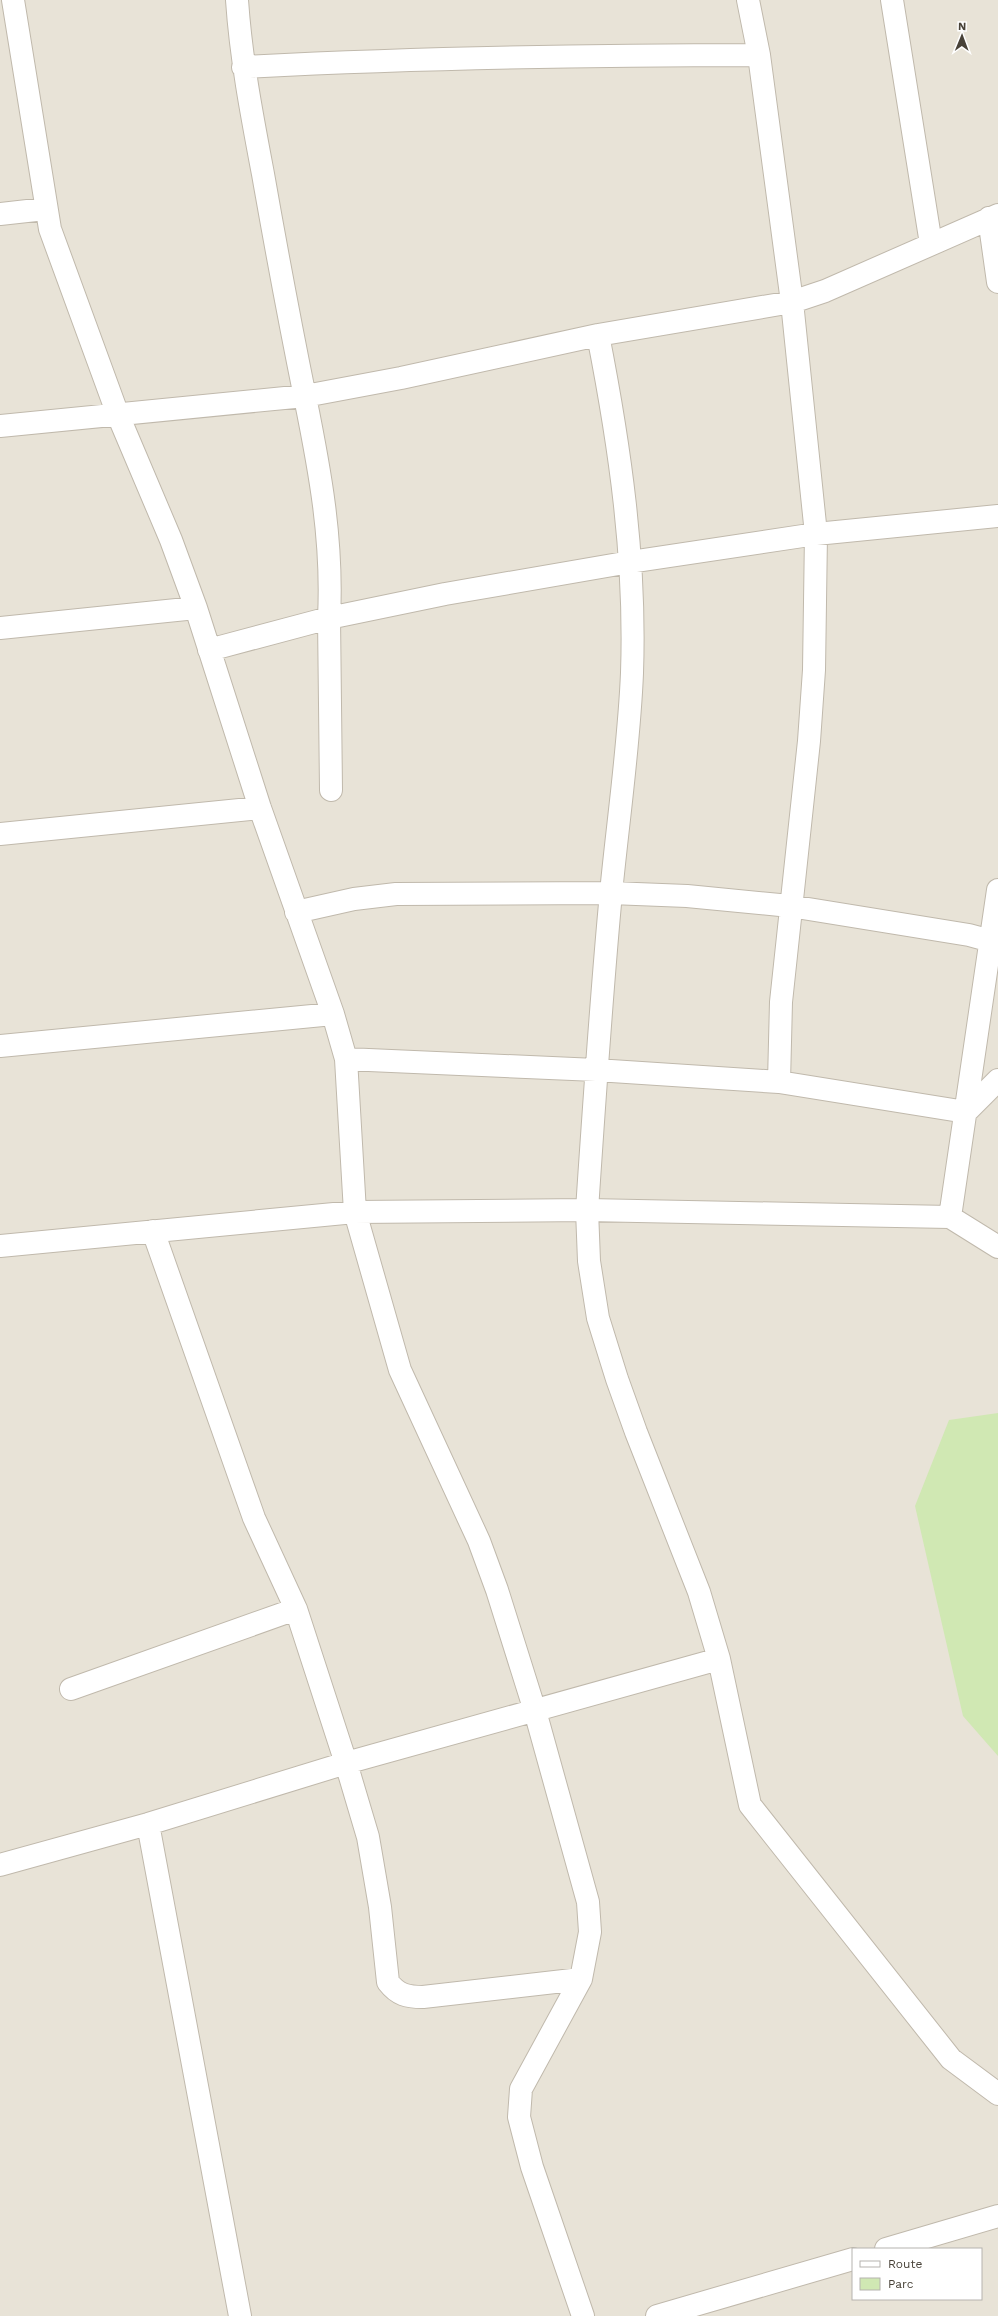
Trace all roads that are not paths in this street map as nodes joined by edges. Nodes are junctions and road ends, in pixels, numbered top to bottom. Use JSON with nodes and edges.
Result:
{"nodes":[{"id":1,"x":237,"y":0,"type":"edge"},
{"id":2,"x":748,"y":0,"type":"edge"},
{"id":3,"x":892,"y":0,"type":"edge"},
{"id":4,"x":9,"y":4,"type":"edge"},
{"id":5,"x":759,"y":55,"type":"junction"},
{"id":6,"x":243,"y":67,"type":"junction"},
{"id":7,"x":45,"y":209,"type":"junction"},
{"id":8,"x":0,"y":214,"type":"edge"},
{"id":9,"x":993,"y":217,"type":"edge"},
{"id":10,"x":931,"y":244,"type":"junction"},
{"id":11,"x":998,"y":282,"type":"edge"},
{"id":12,"x":792,"y":302,"type":"junction"},
{"id":13,"x":598,"y":335,"type":"junction"},
{"id":14,"x":305,"y":396,"type":"junction"},
{"id":15,"x":118,"y":415,"type":"junction"},
{"id":16,"x":0,"y":426,"type":"edge"},
{"id":17,"x":998,"y":516,"type":"edge"},
{"id":18,"x":816,"y":534,"type":"junction"},
{"id":19,"x":630,"y":562,"type":"junction"},
{"id":20,"x":196,"y":608,"type":"junction"},
{"id":21,"x":329,"y":618,"type":"junction"},
{"id":22,"x":0,"y":628,"type":"edge"},
{"id":23,"x":209,"y":650,"type":"junction"},
{"id":24,"x":331,"y":790,"type":"dead end"},
{"id":25,"x":260,"y":808,"type":"junction"},
{"id":26,"x":0,"y":834,"type":"edge"},
{"id":27,"x":998,"y":890,"type":"edge"},
{"id":28,"x":611,"y":893,"type":"junction"},
{"id":29,"x":790,"y":906,"type":"junction"},
{"id":30,"x":296,"y":912,"type":"junction"},
{"id":31,"x":995,"y":941,"type":"edge"},
{"id":32,"x":333,"y":1014,"type":"junction"},
{"id":33,"x":0,"y":1046,"type":"edge"},
{"id":34,"x":346,"y":1059,"type":"junction"},
{"id":35,"x":596,"y":1070,"type":"junction"},
{"id":36,"x":998,"y":1080,"type":"edge"},
{"id":37,"x":779,"y":1082,"type":"junction"},
{"id":38,"x":966,"y":1112,"type":"junction"},
{"id":39,"x":587,"y":1210,"type":"junction"},
{"id":40,"x":355,"y":1212,"type":"junction"},
{"id":41,"x":950,"y":1217,"type":"junction"},
{"id":42,"x":153,"y":1231,"type":"junction"},
{"id":43,"x":0,"y":1246,"type":"edge"},
{"id":44,"x":998,"y":1247,"type":"edge"},
{"id":45,"x":296,"y":1609,"type":"junction"},
{"id":46,"x":719,"y":1659,"type":"junction"},
{"id":47,"x":71,"y":1689,"type":"dead end"},
{"id":48,"x":535,"y":1711,"type":"junction"},
{"id":49,"x":346,"y":1763,"type":"junction"},
{"id":50,"x":148,"y":1824,"type":"junction"},
{"id":51,"x":0,"y":1865,"type":"edge"},
{"id":52,"x":581,"y":1979,"type":"junction"},
{"id":53,"x":998,"y":2094,"type":"edge"},
{"id":54,"x":998,"y":2216,"type":"edge"},
{"id":55,"x":889,"y":2248,"type":"edge"},
{"id":56,"x":852,"y":2259,"type":"edge"},
{"id":57,"x":240,"y":2316,"type":"edge"},
{"id":58,"x":583,"y":2316,"type":"edge"},
{"id":59,"x":656,"y":2316,"type":"edge"}],
"edges":[{"from":1,"to":6,"type":"street"},
{"from":2,"to":5,"type":"street"},
{"from":3,"to":10,"type":"street"},
{"from":4,"to":7,"type":"street"},
{"from":5,"to":6,"type":"street"},
{"from":5,"to":12,"type":"street"},
{"from":6,"to":14,"type":"street"},
{"from":7,"to":8,"type":"street"},
{"from":7,"to":15,"type":"street"},
{"from":9,"to":10,"type":"street"},
{"from":9,"to":11,"type":"street"},
{"from":10,"to":12,"type":"street"},
{"from":12,"to":13,"type":"street"},
{"from":12,"to":18,"type":"street"},
{"from":13,"to":14,"type":"street"},
{"from":13,"to":19,"type":"street"},
{"from":14,"to":15,"type":"street"},
{"from":14,"to":21,"type":"street"},
{"from":15,"to":16,"type":"street"},
{"from":15,"to":20,"type":"street"},
{"from":17,"to":18,"type":"street"},
{"from":18,"to":19,"type":"street"},
{"from":18,"to":29,"type":"street"},
{"from":19,"to":21,"type":"street"},
{"from":19,"to":28,"type":"street"},
{"from":20,"to":22,"type":"street"},
{"from":20,"to":23,"type":"street"},
{"from":21,"to":23,"type":"street"},
{"from":21,"to":24,"type":"street"},
{"from":23,"to":25,"type":"street"},
{"from":25,"to":26,"type":"street"},
{"from":25,"to":30,"type":"street"},
{"from":27,"to":31,"type":"street"},
{"from":28,"to":29,"type":"street"},
{"from":28,"to":30,"type":"street"},
{"from":28,"to":35,"type":"street"},
{"from":29,"to":31,"type":"street"},
{"from":29,"to":37,"type":"street"},
{"from":30,"to":32,"type":"street"},
{"from":31,"to":38,"type":"street"},
{"from":32,"to":33,"type":"street"},
{"from":32,"to":34,"type":"street"},
{"from":34,"to":35,"type":"street"},
{"from":34,"to":40,"type":"street"},
{"from":35,"to":37,"type":"street"},
{"from":35,"to":39,"type":"street"},
{"from":36,"to":38,"type":"street"},
{"from":37,"to":38,"type":"street"},
{"from":38,"to":41,"type":"street"},
{"from":39,"to":40,"type":"street"},
{"from":39,"to":41,"type":"street"},
{"from":39,"to":46,"type":"street"},
{"from":40,"to":42,"type":"street"},
{"from":40,"to":48,"type":"street"},
{"from":41,"to":44,"type":"street"},
{"from":42,"to":43,"type":"street"},
{"from":42,"to":45,"type":"street"},
{"from":45,"to":47,"type":"street"},
{"from":45,"to":49,"type":"street"},
{"from":46,"to":48,"type":"street"},
{"from":46,"to":53,"type":"street"},
{"from":48,"to":49,"type":"street"},
{"from":48,"to":52,"type":"street"},
{"from":49,"to":50,"type":"street"},
{"from":49,"to":52,"type":"street"},
{"from":50,"to":51,"type":"street"},
{"from":50,"to":57,"type":"street"},
{"from":52,"to":58,"type":"street"},
{"from":54,"to":55,"type":"street"},
{"from":56,"to":59,"type":"street"}]}
